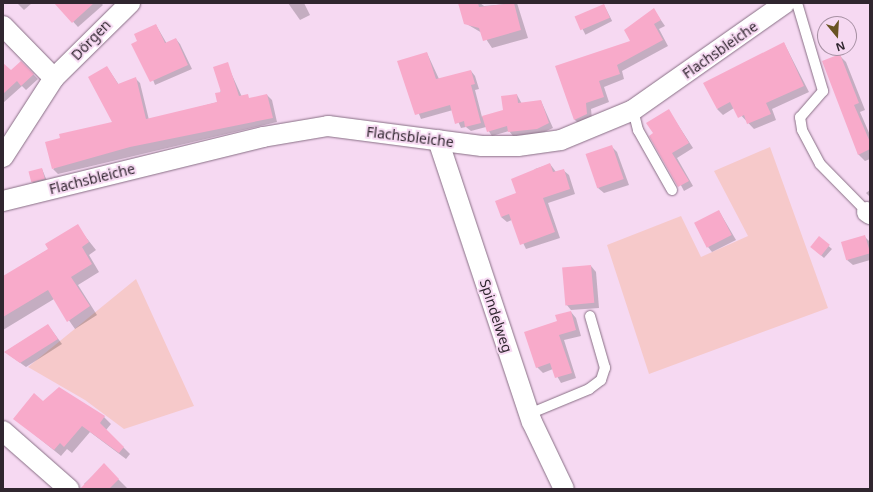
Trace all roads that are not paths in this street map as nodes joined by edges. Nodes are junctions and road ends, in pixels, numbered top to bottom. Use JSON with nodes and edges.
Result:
{"nodes":[{"id":1,"x":130,"y":3,"type":"edge"},
{"id":2,"x":785,"y":3,"type":"edge"},
{"id":3,"x":796,"y":3,"type":"edge"},
{"id":4,"x":3,"y":26,"type":"edge"},
{"id":5,"x":54,"y":78,"type":"junction"},
{"id":6,"x":633,"y":110,"type":"junction"},
{"id":7,"x":438,"y":140,"type":"junction"},
{"id":8,"x":3,"y":157,"type":"edge"},
{"id":9,"x":672,"y":190,"type":"dead end"},
{"id":10,"x":3,"y":201,"type":"edge"},
{"id":11,"x":869,"y":213,"type":"edge"},
{"id":12,"x":590,"y":316,"type":"dead end"},
{"id":13,"x":529,"y":414,"type":"junction"},
{"id":14,"x":3,"y":431,"type":"edge"},
{"id":15,"x":69,"y":489,"type":"edge"},
{"id":16,"x":564,"y":489,"type":"edge"}],
"edges":[{"from":1,"to":5,"type":"street","name":"Dörgen"},
{"from":2,"to":6,"type":"street","name":"Flachsbleiche"},
{"from":3,"to":11,"type":"lane"},
{"from":4,"to":5,"type":"street"},
{"from":5,"to":8,"type":"street","name":"Dörgen"},
{"from":6,"to":7,"type":"street","name":"Flachsbleiche"},
{"from":6,"to":9,"type":"lane"},
{"from":7,"to":10,"type":"street","name":"Flachsbleiche"},
{"from":7,"to":13,"type":"street","name":"Spindelweg"},
{"from":12,"to":13,"type":"lane"},
{"from":13,"to":16,"type":"street","name":"Spindelweg"},
{"from":14,"to":15,"type":"street"}]}
